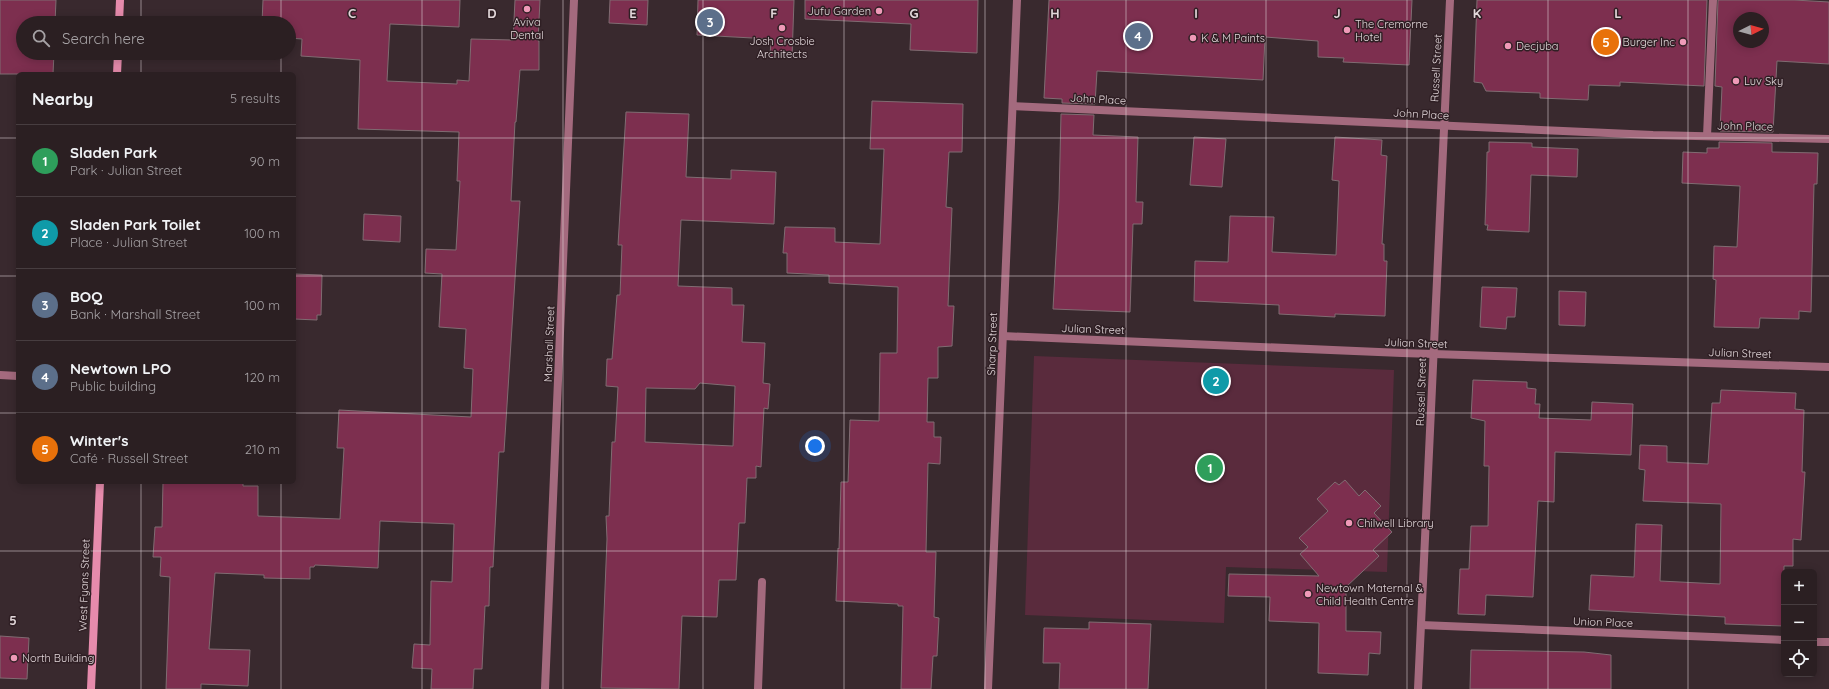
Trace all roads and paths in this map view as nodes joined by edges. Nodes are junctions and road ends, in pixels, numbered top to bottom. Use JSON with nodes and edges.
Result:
{"nodes":[{"id":1,"x":120,"y":0,"type":"edge"},
{"id":2,"x":574,"y":0,"type":"edge"},
{"id":3,"x":1017,"y":0,"type":"edge"},
{"id":4,"x":1450,"y":0,"type":"edge"},
{"id":5,"x":1714,"y":0,"type":"edge"},
{"id":6,"x":119,"y":16,"type":"edge"},
{"id":7,"x":118,"y":60,"type":"edge"},
{"id":8,"x":117,"y":72,"type":"edge"},
{"id":9,"x":1013,"y":106,"type":"junction"},
{"id":10,"x":1444,"y":126,"type":"junction"},
{"id":11,"x":1707,"y":136,"type":"junction"},
{"id":12,"x":1829,"y":139,"type":"edge"},
{"id":13,"x":1003,"y":336,"type":"junction"},
{"id":14,"x":1433,"y":354,"type":"junction"},
{"id":15,"x":1829,"y":367,"type":"edge"},
{"id":16,"x":0,"y":375,"type":"edge"},
{"id":17,"x":16,"y":376,"type":"edge"},
{"id":18,"x":100,"y":484,"type":"edge"},
{"id":19,"x":762,"y":582,"type":"dead end"},
{"id":20,"x":1421,"y":626,"type":"junction"},
{"id":21,"x":1781,"y":640,"type":"edge"},
{"id":22,"x":1817,"y":642,"type":"edge"},
{"id":23,"x":1829,"y":642,"type":"edge"},
{"id":24,"x":91,"y":689,"type":"edge"},
{"id":25,"x":545,"y":689,"type":"edge"},
{"id":26,"x":758,"y":689,"type":"edge"},
{"id":27,"x":988,"y":689,"type":"edge"},
{"id":28,"x":1418,"y":689,"type":"edge"}],
"edges":[{"from":1,"to":6,"type":"main road"},
{"from":2,"to":25,"type":"street","name":"Marshall Street"},
{"from":3,"to":9,"type":"street","name":"Sharp Street"},
{"from":4,"to":10,"type":"street","name":"Russell Street"},
{"from":5,"to":11,"type":"street"},
{"from":7,"to":8,"type":"main road"},
{"from":9,"to":10,"type":"street","name":"John Place"},
{"from":9,"to":13,"type":"street","name":"Sharp Street"},
{"from":10,"to":11,"type":"street","name":"John Place"},
{"from":10,"to":14,"type":"street","name":"Russell Street"},
{"from":11,"to":12,"type":"street","name":"John Place"},
{"from":13,"to":14,"type":"street","name":"Julian Street"},
{"from":13,"to":27,"type":"street","name":"Sharp Street"},
{"from":14,"to":15,"type":"street","name":"Julian Street"},
{"from":14,"to":20,"type":"street","name":"Russell Street"},
{"from":16,"to":17,"type":"street"},
{"from":18,"to":24,"type":"main road","name":"West Fyans Street"},
{"from":19,"to":26,"type":"street"},
{"from":20,"to":21,"type":"street","name":"Union Place"},
{"from":20,"to":28,"type":"street","name":"Russell Street"},
{"from":22,"to":23,"type":"street"}]}
